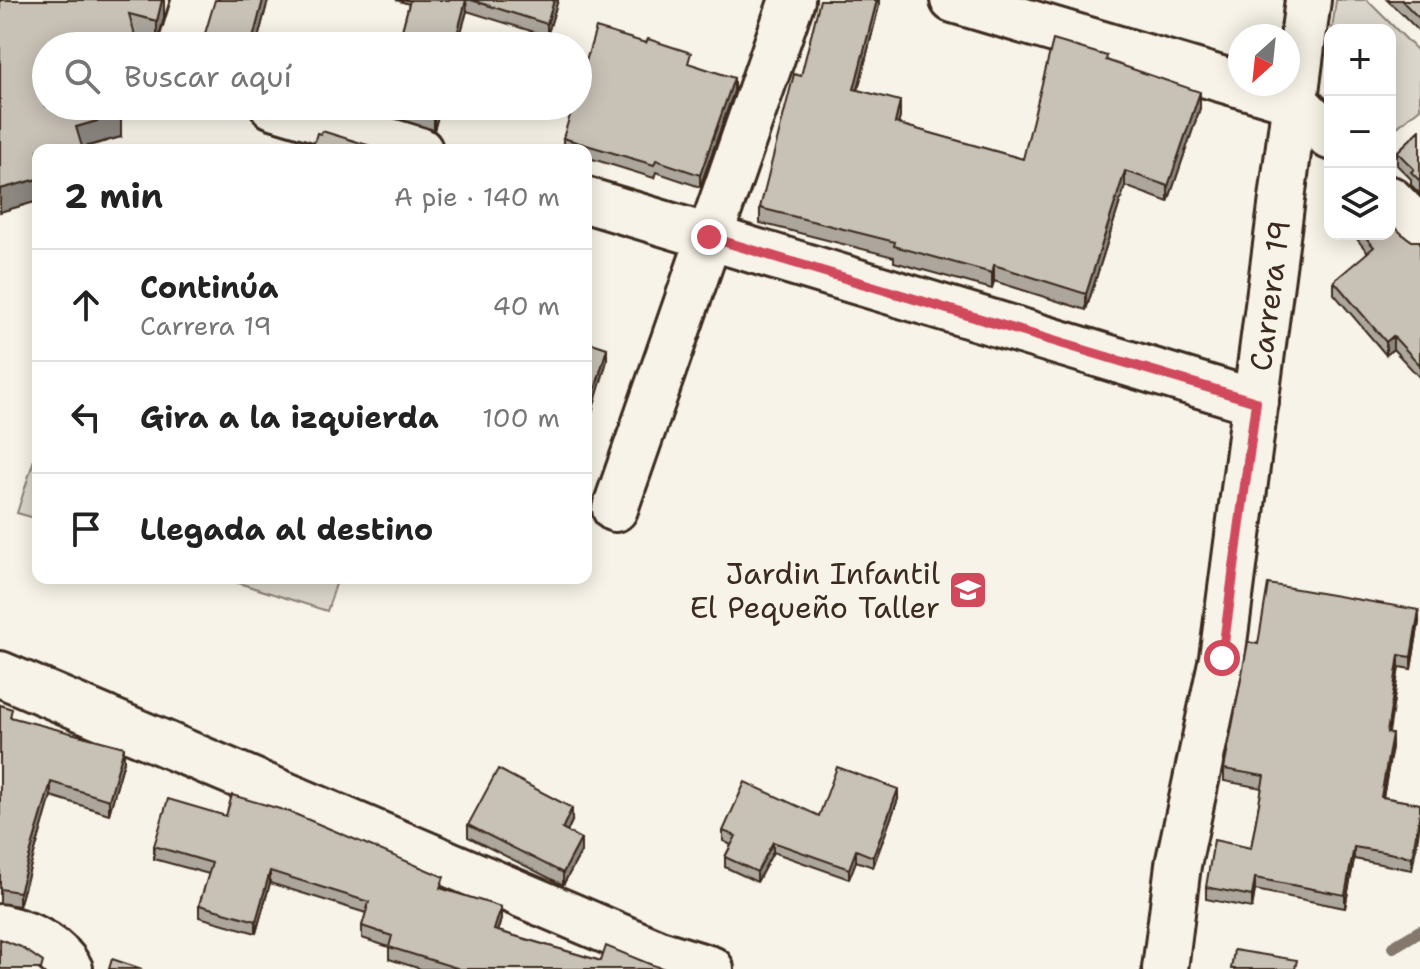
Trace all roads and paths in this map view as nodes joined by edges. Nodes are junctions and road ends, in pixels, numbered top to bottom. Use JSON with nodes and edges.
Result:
{"nodes":[{"id":1,"x":195,"y":0,"type":"edge"},
{"id":2,"x":792,"y":0,"type":"edge"},
{"id":3,"x":953,"y":0,"type":"edge"},
{"id":4,"x":1308,"y":0,"type":"edge"},
{"id":5,"x":185,"y":32,"type":"edge"},
{"id":6,"x":1295,"y":101,"type":"junction"},
{"id":7,"x":320,"y":120,"type":"edge"},
{"id":8,"x":1324,"y":131,"type":"edge"},
{"id":9,"x":400,"y":144,"type":"edge"},
{"id":10,"x":592,"y":202,"type":"edge"},
{"id":11,"x":1396,"y":205,"type":"edge"},
{"id":12,"x":1420,"y":230,"type":"edge"},
{"id":13,"x":709,"y":237,"type":"junction"},
{"id":14,"x":1256,"y":402,"type":"junction"},
{"id":15,"x":615,"y":509,"type":"dead end"},
{"id":16,"x":0,"y":674,"type":"edge"},
{"id":17,"x":0,"y":927,"type":"edge"},
{"id":18,"x":70,"y":969,"type":"edge"},
{"id":19,"x":711,"y":969,"type":"edge"},
{"id":20,"x":1165,"y":969,"type":"edge"}],
"edges":[{"from":1,"to":5,"type":"street"},
{"from":2,"to":13,"type":"street"},
{"from":3,"to":6,"type":"street"},
{"from":4,"to":6,"type":"street","name":"Carrera 19"},
{"from":6,"to":8,"type":"street"},
{"from":6,"to":14,"type":"street","name":"Carrera 19"},
{"from":7,"to":9,"type":"street"},
{"from":10,"to":13,"type":"street"},
{"from":11,"to":12,"type":"street"},
{"from":13,"to":14,"type":"street"},
{"from":13,"to":15,"type":"street"},
{"from":14,"to":20,"type":"street","name":"Carrera 19"},
{"from":16,"to":19,"type":"street"},
{"from":17,"to":18,"type":"street"}]}
